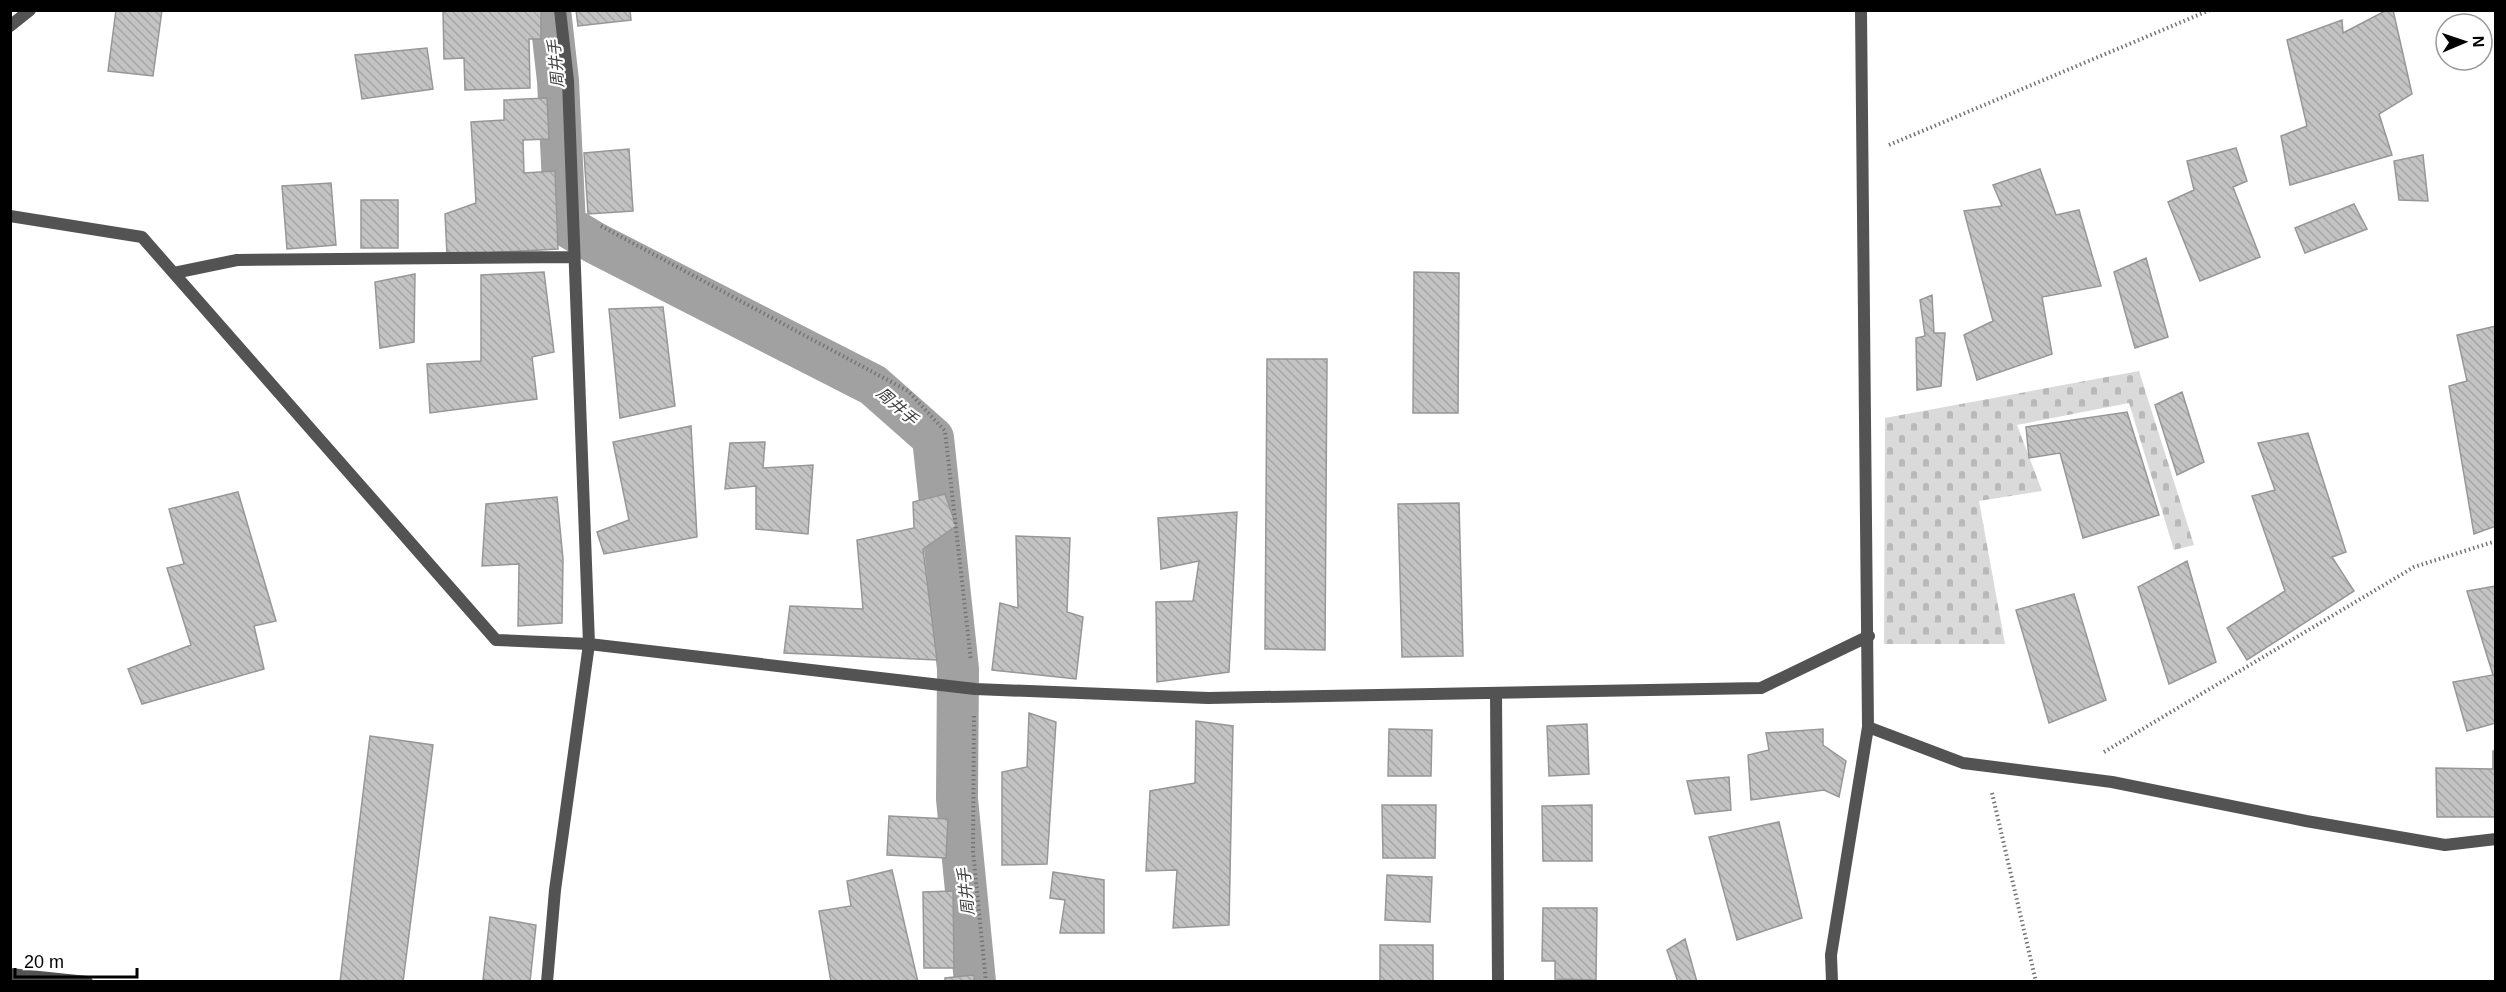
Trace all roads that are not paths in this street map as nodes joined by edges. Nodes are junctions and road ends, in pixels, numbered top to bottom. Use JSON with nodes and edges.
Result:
{"nodes":[{"id":1,"x":30,"y":10,"type":"edge"},
{"id":2,"x":560,"y":10,"type":"edge"},
{"id":3,"x":1861,"y":10,"type":"edge"},
{"id":4,"x":10,"y":26,"type":"edge"},
{"id":5,"x":10,"y":216,"type":"edge"},
{"id":6,"x":574,"y":257,"type":"junction"},
{"id":7,"x":174,"y":273,"type":"junction"},
{"id":8,"x":1869,"y":636,"type":"junction"},
{"id":9,"x":589,"y":644,"type":"junction"},
{"id":10,"x":1496,"y":693,"type":"junction"},
{"id":11,"x":1868,"y":727,"type":"junction"},
{"id":12,"x":2496,"y":839,"type":"edge"},
{"id":13,"x":10,"y":974,"type":"edge"},
{"id":14,"x":87,"y":981,"type":"edge"},
{"id":15,"x":547,"y":981,"type":"edge"},
{"id":16,"x":1498,"y":981,"type":"edge"},
{"id":17,"x":1832,"y":981,"type":"edge"}],
"edges":[{"from":1,"to":4,"type":"street"},
{"from":2,"to":6,"type":"street"},
{"from":3,"to":8,"type":"street"},
{"from":5,"to":7,"type":"street"},
{"from":6,"to":7,"type":"street"},
{"from":6,"to":9,"type":"street"},
{"from":7,"to":9,"type":"street"},
{"from":8,"to":10,"type":"street"},
{"from":8,"to":11,"type":"street"},
{"from":9,"to":10,"type":"street"},
{"from":9,"to":15,"type":"street"},
{"from":10,"to":16,"type":"street"},
{"from":11,"to":12,"type":"street"},
{"from":11,"to":17,"type":"street"},
{"from":13,"to":14,"type":"street"}]}
